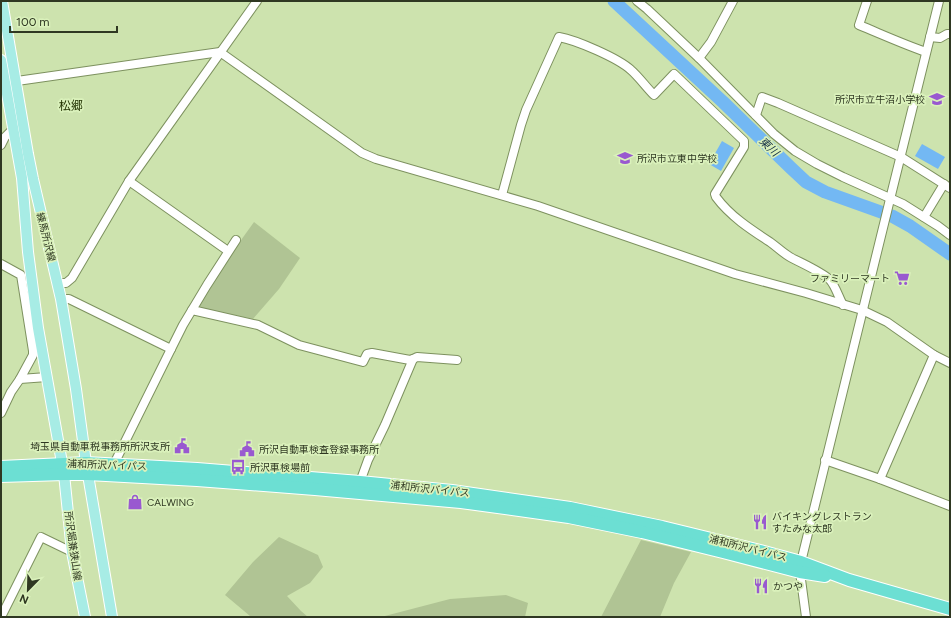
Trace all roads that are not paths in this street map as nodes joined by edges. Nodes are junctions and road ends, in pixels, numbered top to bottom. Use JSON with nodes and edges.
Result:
{"nodes":[{"id":1,"x":2,"y":1,"type":"edge"},
{"id":2,"x":257,"y":1,"type":"edge"},
{"id":3,"x":637,"y":1,"type":"edge"},
{"id":4,"x":733,"y":1,"type":"edge"},
{"id":5,"x":867,"y":1,"type":"edge"},
{"id":6,"x":939,"y":1,"type":"edge"},
{"id":7,"x":950,"y":34,"type":"edge"},
{"id":8,"x":930,"y":37,"type":"junction"},
{"id":9,"x":220,"y":52,"type":"junction"},
{"id":10,"x":926,"y":52,"type":"junction"},
{"id":11,"x":699,"y":58,"type":"junction"},
{"id":12,"x":1,"y":60,"type":"edge"},
{"id":13,"x":3,"y":82,"type":"edge"},
{"id":14,"x":15,"y":82,"type":"junction"},
{"id":15,"x":756,"y":115,"type":"junction"},
{"id":16,"x":13,"y":129,"type":"junction"},
{"id":17,"x":1,"y":145,"type":"edge"},
{"id":18,"x":901,"y":157,"type":"junction"},
{"id":19,"x":129,"y":181,"type":"junction"},
{"id":20,"x":947,"y":186,"type":"edge"},
{"id":21,"x":502,"y":195,"type":"junction"},
{"id":22,"x":890,"y":200,"type":"junction"},
{"id":23,"x":924,"y":217,"type":"junction"},
{"id":24,"x":950,"y":235,"type":"edge"},
{"id":25,"x":236,"y":240,"type":"dead end"},
{"id":26,"x":228,"y":251,"type":"junction"},
{"id":27,"x":1,"y":264,"type":"edge"},
{"id":28,"x":57,"y":283,"type":"junction"},
{"id":29,"x":61,"y":299,"type":"junction"},
{"id":30,"x":843,"y":305,"type":"junction"},
{"id":31,"x":192,"y":310,"type":"junction"},
{"id":32,"x":862,"y":310,"type":"junction"},
{"id":33,"x":172,"y":350,"type":"junction"},
{"id":34,"x":934,"y":355,"type":"junction"},
{"id":35,"x":413,"y":359,"type":"junction"},
{"id":36,"x":457,"y":360,"type":"dead end"},
{"id":37,"x":950,"y":363,"type":"edge"},
{"id":38,"x":46,"y":377,"type":"junction"},
{"id":39,"x":20,"y":379,"type":"junction"},
{"id":40,"x":1,"y":413,"type":"edge"},
{"id":41,"x":825,"y":460,"type":"junction"},
{"id":42,"x":114,"y":464,"type":"junction"},
{"id":43,"x":1,"y":467,"type":"edge"},
{"id":44,"x":63,"y":469,"type":"junction"},
{"id":45,"x":87,"y":469,"type":"junction"},
{"id":46,"x":1,"y":476,"type":"edge"},
{"id":47,"x":880,"y":479,"type":"junction"},
{"id":48,"x":360,"y":482,"type":"junction"},
{"id":49,"x":950,"y":506,"type":"edge"},
{"id":50,"x":72,"y":552,"type":"junction"},
{"id":51,"x":800,"y":567,"type":"junction"},
{"id":52,"x":950,"y":609,"type":"edge"},
{"id":53,"x":1,"y":617,"type":"edge"},
{"id":54,"x":85,"y":617,"type":"edge"},
{"id":55,"x":112,"y":617,"type":"edge"},
{"id":56,"x":806,"y":617,"type":"edge"}],
"edges":[{"from":1,"to":14,"type":"main road","name":"練馬所沢線"},
{"from":2,"to":9,"type":"street"},
{"from":3,"to":11,"type":"street"},
{"from":4,"to":11,"type":"street"},
{"from":5,"to":10,"type":"street"},
{"from":6,"to":8,"type":"street"},
{"from":7,"to":8,"type":"street"},
{"from":8,"to":10,"type":"street"},
{"from":9,"to":14,"type":"street"},
{"from":9,"to":19,"type":"street"},
{"from":9,"to":21,"type":"street"},
{"from":10,"to":18,"type":"street"},
{"from":11,"to":15,"type":"street"},
{"from":12,"to":13,"type":"main road","name":"練馬所沢線"},
{"from":13,"to":14,"type":"street"},
{"from":13,"to":16,"type":"main road","name":"練馬所沢線"},
{"from":14,"to":28,"type":"main road","name":"練馬所沢線"},
{"from":15,"to":18,"type":"street"},
{"from":15,"to":22,"type":"street"},
{"from":16,"to":17,"type":"street"},
{"from":16,"to":38,"type":"main road","name":"練馬所沢線"},
{"from":18,"to":20,"type":"street"},
{"from":18,"to":22,"type":"street"},
{"from":19,"to":26,"type":"street"},
{"from":19,"to":28,"type":"street"},
{"from":20,"to":23,"type":"street"},
{"from":21,"to":30,"type":"street"},
{"from":21,"to":30,"type":"street"},
{"from":22,"to":23,"type":"street"},
{"from":22,"to":32,"type":"street"},
{"from":23,"to":24,"type":"street"},
{"from":25,"to":26,"type":"street"},
{"from":26,"to":31,"type":"street"},
{"from":27,"to":39,"type":"street"},
{"from":28,"to":29,"type":"main road","name":"練馬所沢線"},
{"from":29,"to":33,"type":"street"},
{"from":29,"to":45,"type":"main road","name":"練馬所沢線"},
{"from":30,"to":32,"type":"street"},
{"from":31,"to":33,"type":"street"},
{"from":31,"to":35,"type":"street"},
{"from":32,"to":34,"type":"street"},
{"from":32,"to":41,"type":"street"},
{"from":33,"to":42,"type":"street"},
{"from":34,"to":37,"type":"street"},
{"from":34,"to":47,"type":"street"},
{"from":35,"to":36,"type":"street"},
{"from":35,"to":48,"type":"street"},
{"from":38,"to":39,"type":"street"},
{"from":38,"to":44,"type":"main road","name":"練馬所沢線"},
{"from":39,"to":40,"type":"street"},
{"from":41,"to":47,"type":"street"},
{"from":41,"to":51,"type":"street"},
{"from":42,"to":45,"type":"highway","name":"浦和所沢バイパス"},
{"from":42,"to":48,"type":"highway","name":"浦和所沢バイパス"},
{"from":43,"to":44,"type":"highway","name":"浦和所沢バイパス"},
{"from":44,"to":45,"type":"highway","name":"浦和所沢バイパス"},
{"from":44,"to":46,"type":"highway","name":"浦和所沢バイパス"},
{"from":44,"to":50,"type":"main road","name":"所沢堀兼狭山線"},
{"from":45,"to":51,"type":"highway","name":"浦和所沢バイパス"},
{"from":45,"to":55,"type":"main road"},
{"from":47,"to":49,"type":"street"},
{"from":48,"to":51,"type":"highway","name":"浦和所沢バイパス"},
{"from":50,"to":53,"type":"street"},
{"from":50,"to":54,"type":"main road","name":"所沢堀兼狭山線"},
{"from":51,"to":52,"type":"highway","name":"浦和所沢バイパス"},
{"from":51,"to":56,"type":"street"}]}
